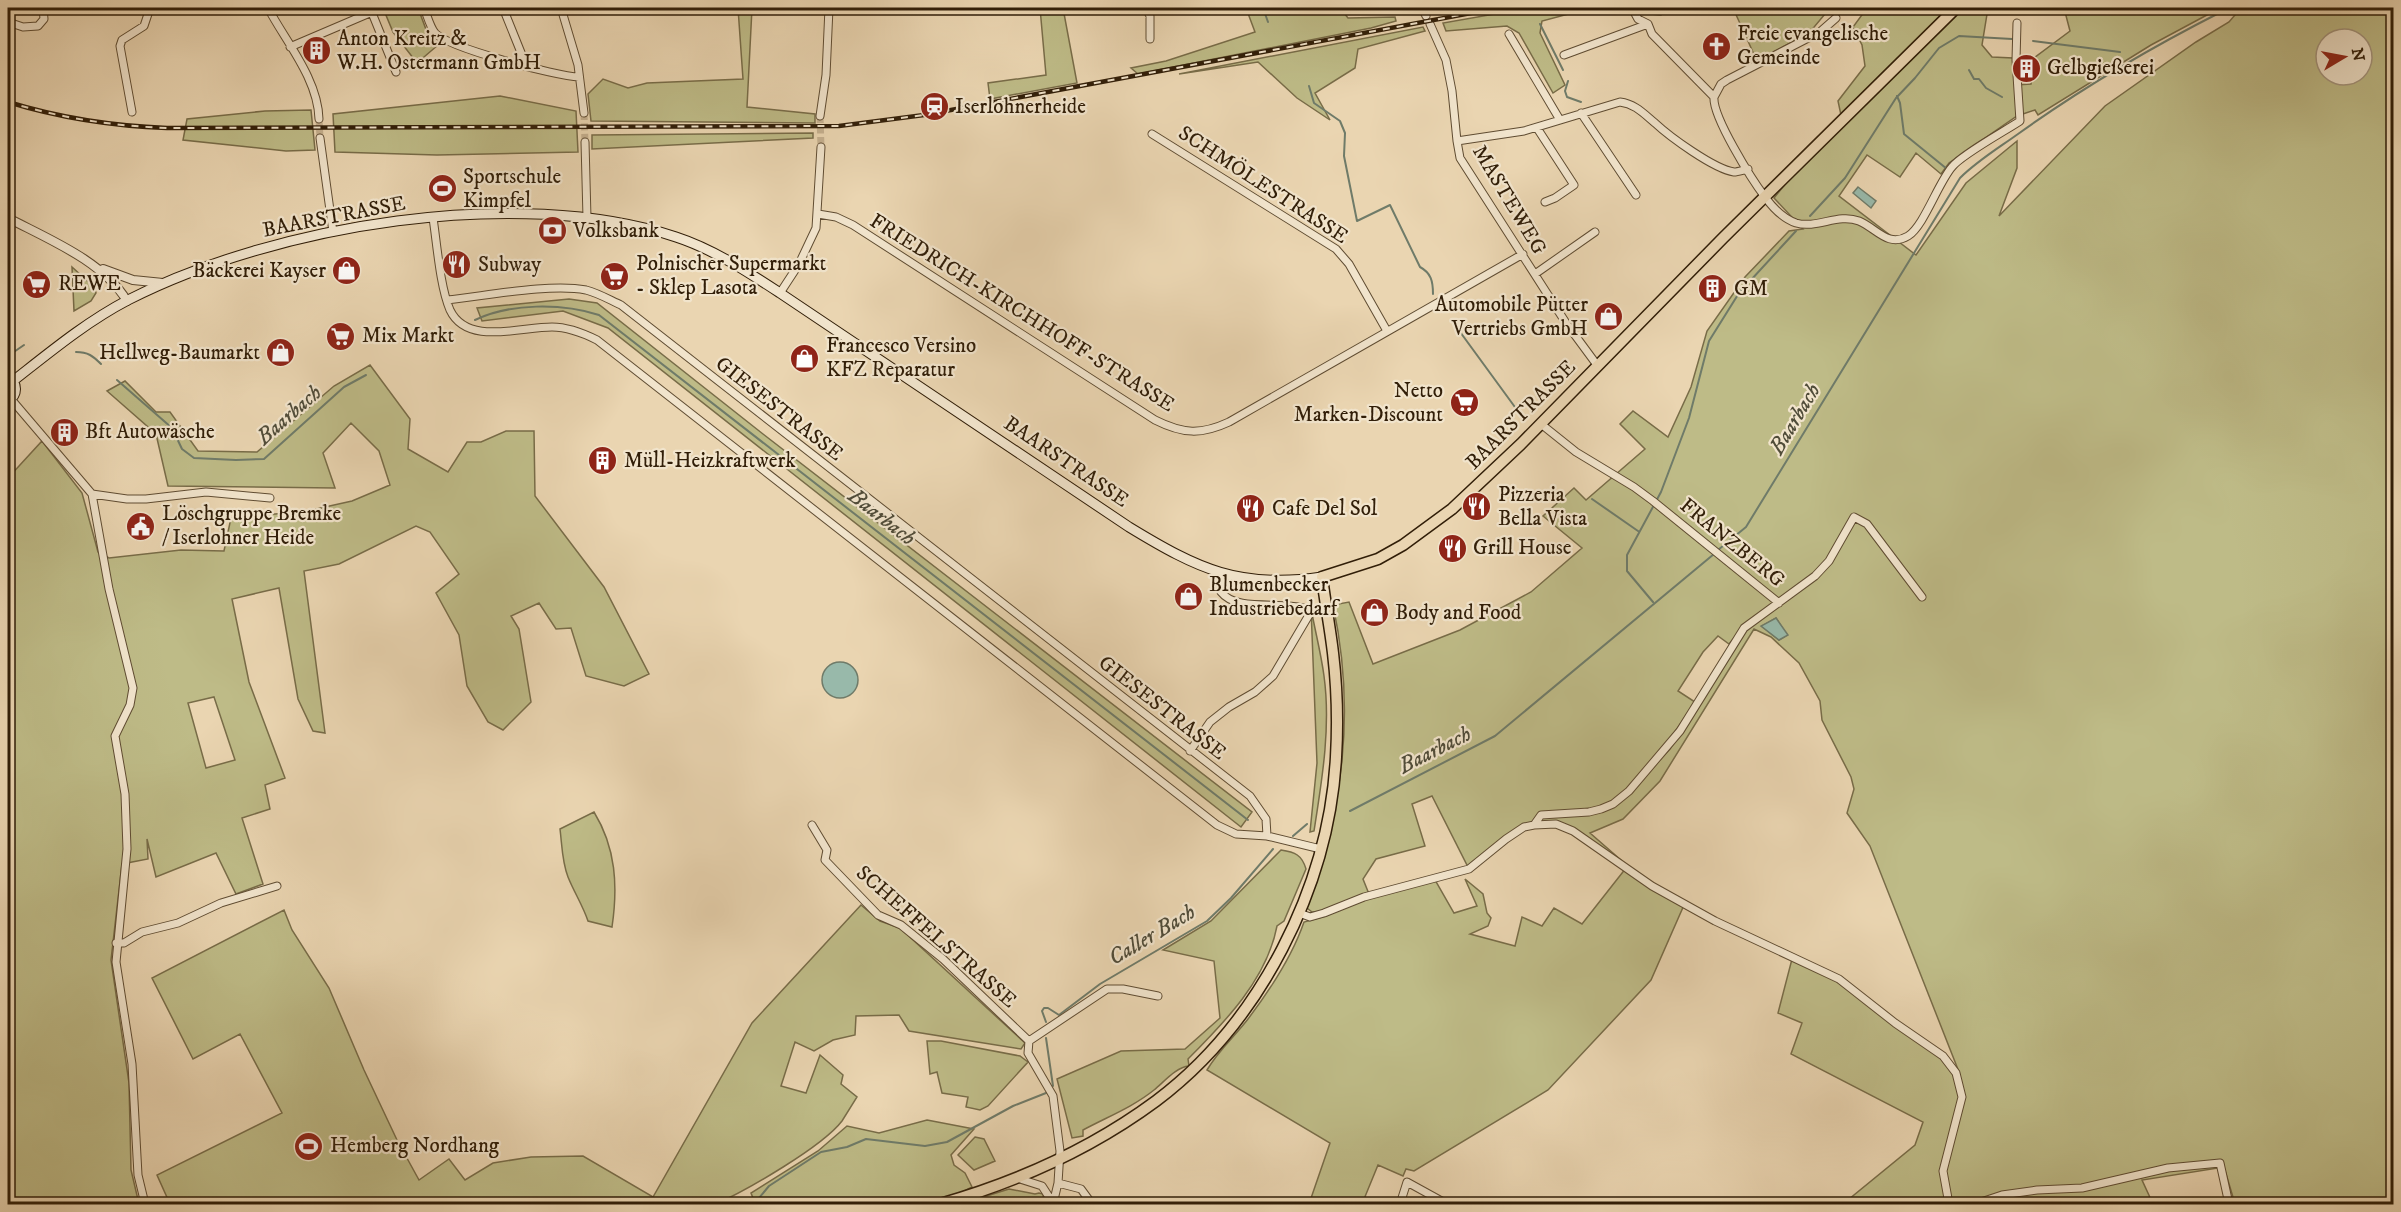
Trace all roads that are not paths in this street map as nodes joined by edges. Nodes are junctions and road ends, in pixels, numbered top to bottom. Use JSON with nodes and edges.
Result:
{"nodes":[{"id":1,"x":43,"y":8,"type":"edge"},
{"id":2,"x":150,"y":8,"type":"edge"},
{"id":3,"x":268,"y":8,"type":"edge"},
{"id":4,"x":424,"y":8,"type":"edge"},
{"id":5,"x":503,"y":8,"type":"edge"},
{"id":6,"x":561,"y":8,"type":"edge"},
{"id":7,"x":829,"y":8,"type":"edge"},
{"id":8,"x":1146,"y":8,"type":"edge"},
{"id":9,"x":1422,"y":8,"type":"edge"},
{"id":10,"x":1632,"y":8,"type":"edge"},
{"id":11,"x":1956,"y":8,"type":"edge"},
{"id":12,"x":371,"y":10,"type":"edge"},
{"id":13,"x":1426,"y":16,"type":"dead end"},
{"id":14,"x":1836,"y":18,"type":"dead end"},
{"id":15,"x":8,"y":22,"type":"edge"},
{"id":16,"x":2017,"y":23,"type":"dead end"},
{"id":17,"x":1430,"y":24,"type":"dead end"},
{"id":18,"x":1648,"y":24,"type":"junction"},
{"id":19,"x":1509,"y":34,"type":"dead end"},
{"id":20,"x":1150,"y":39,"type":"dead end"},
{"id":21,"x":290,"y":47,"type":"junction"},
{"id":22,"x":1564,"y":55,"type":"dead end"},
{"id":23,"x":522,"y":64,"type":"junction"},
{"id":24,"x":396,"y":72,"type":"dead end"},
{"id":25,"x":579,"y":77,"type":"junction"},
{"id":26,"x":1714,"y":97,"type":"junction"},
{"id":27,"x":132,"y":112,"type":"dead end"},
{"id":28,"x":584,"y":113,"type":"tunnel mouth"},
{"id":29,"x":1581,"y":113,"type":"junction"},
{"id":30,"x":820,"y":116,"type":"tunnel mouth"},
{"id":31,"x":319,"y":119,"type":"tunnel mouth"},
{"id":32,"x":1560,"y":120,"type":"junction"},
{"id":33,"x":1537,"y":128,"type":"junction"},
{"id":34,"x":1152,"y":134,"type":"dead end"},
{"id":35,"x":320,"y":138,"type":"tunnel mouth"},
{"id":36,"x":1457,"y":141,"type":"junction"},
{"id":37,"x":585,"y":142,"type":"tunnel mouth"},
{"id":38,"x":821,"y":147,"type":"tunnel mouth"},
{"id":39,"x":1748,"y":169,"type":"junction"},
{"id":40,"x":1636,"y":195,"type":"dead end"},
{"id":41,"x":1765,"y":197,"type":"junction"},
{"id":42,"x":1545,"y":202,"type":"dead end"},
{"id":43,"x":818,"y":214,"type":"junction"},
{"id":44,"x":8,"y":218,"type":"edge"},
{"id":45,"x":433,"y":218,"type":"junction"},
{"id":46,"x":587,"y":218,"type":"junction"},
{"id":47,"x":333,"y":232,"type":"junction"},
{"id":48,"x":1595,"y":232,"type":"dead end"},
{"id":49,"x":1523,"y":254,"type":"junction"},
{"id":50,"x":94,"y":266,"type":"junction"},
{"id":51,"x":1535,"y":274,"type":"junction"},
{"id":52,"x":163,"y":283,"type":"junction"},
{"id":53,"x":780,"y":293,"type":"junction"},
{"id":54,"x":447,"y":300,"type":"junction"},
{"id":55,"x":127,"y":301,"type":"junction"},
{"id":56,"x":1388,"y":331,"type":"junction"},
{"id":57,"x":1597,"y":365,"type":"junction"},
{"id":58,"x":10,"y":379,"type":"edge"},
{"id":59,"x":9,"y":400,"type":"edge"},
{"id":60,"x":1541,"y":424,"type":"junction"},
{"id":61,"x":92,"y":494,"type":"junction"},
{"id":62,"x":270,"y":498,"type":"dead end"},
{"id":63,"x":1224,"y":575,"type":"junction"},
{"id":64,"x":1322,"y":577,"type":"junction"},
{"id":65,"x":1922,"y":597,"type":"dead end"},
{"id":66,"x":1779,"y":603,"type":"junction"},
{"id":67,"x":1190,"y":750,"type":"junction"},
{"id":68,"x":812,"y":825,"type":"dead end"},
{"id":69,"x":1534,"y":825,"type":"junction"},
{"id":70,"x":1267,"y":836,"type":"junction"},
{"id":71,"x":1320,"y":849,"type":"junction"},
{"id":72,"x":277,"y":886,"type":"dead end"},
{"id":73,"x":1299,"y":913,"type":"junction"},
{"id":74,"x":116,"y":943,"type":"junction"},
{"id":75,"x":1158,"y":996,"type":"dead end"},
{"id":76,"x":1029,"y":1041,"type":"junction"},
{"id":77,"x":1060,"y":1159,"type":"junction"},
{"id":78,"x":1017,"y":1179,"type":"junction"},
{"id":79,"x":1058,"y":1183,"type":"junction"},
{"id":80,"x":145,"y":1204,"type":"edge"},
{"id":81,"x":940,"y":1204,"type":"edge"},
{"id":82,"x":1053,"y":1204,"type":"edge"},
{"id":83,"x":1092,"y":1204,"type":"edge"},
{"id":84,"x":1400,"y":1204,"type":"edge"},
{"id":85,"x":1447,"y":1204,"type":"edge"},
{"id":86,"x":1949,"y":1204,"type":"edge"},
{"id":87,"x":1975,"y":1204,"type":"edge"},
{"id":88,"x":2229,"y":1204,"type":"edge"}],
"edges":[{"from":1,"to":15,"type":"street"},
{"from":2,"to":27,"type":"street"},
{"from":3,"to":21,"type":"street"},
{"from":4,"to":23,"type":"street"},
{"from":5,"to":23,"type":"street"},
{"from":6,"to":25,"type":"street"},
{"from":7,"to":30,"type":"street"},
{"from":8,"to":20,"type":"street"},
{"from":9,"to":13,"type":"street"},
{"from":10,"to":18,"type":"street"},
{"from":11,"to":41,"type":"main road","name":"BAARSTRASSE"},
{"from":12,"to":21,"type":"street"},
{"from":12,"to":24,"type":"street"},
{"from":14,"to":26,"type":"street"},
{"from":16,"to":41,"type":"street"},
{"from":17,"to":36,"type":"street","name":"MASTEWEG"},
{"from":18,"to":22,"type":"street"},
{"from":18,"to":26,"type":"street"},
{"from":19,"to":32,"type":"street"},
{"from":21,"to":31,"type":"street"},
{"from":23,"to":25,"type":"street"},
{"from":25,"to":28,"type":"street"},
{"from":26,"to":39,"type":"street"},
{"from":29,"to":32,"type":"street"},
{"from":29,"to":39,"type":"street"},
{"from":29,"to":40,"type":"street"},
{"from":32,"to":33,"type":"street"},
{"from":33,"to":36,"type":"street"},
{"from":33,"to":42,"type":"street"},
{"from":34,"to":56,"type":"street","name":"SCHMÖLESTRASSE"},
{"from":35,"to":47,"type":"street"},
{"from":36,"to":49,"type":"street","name":"MASTEWEG"},
{"from":37,"to":46,"type":"street"},
{"from":38,"to":43,"type":"street"},
{"from":39,"to":41,"type":"street"},
{"from":41,"to":57,"type":"main road","name":"BAARSTRASSE"},
{"from":43,"to":53,"type":"street"},
{"from":43,"to":56,"type":"street","name":"FRIEDRICH-KIRCHHOFF-STRASSE"},
{"from":44,"to":50,"type":"street"},
{"from":45,"to":46,"type":"main road","name":"BAARSTRASSE"},
{"from":45,"to":47,"type":"main road","name":"BAARSTRASSE"},
{"from":45,"to":54,"type":"street"},
{"from":46,"to":53,"type":"main road","name":"BAARSTRASSE"},
{"from":47,"to":52,"type":"main road","name":"BAARSTRASSE"},
{"from":48,"to":51,"type":"street","name":"MASTEWEG"},
{"from":49,"to":51,"type":"street","name":"MASTEWEG"},
{"from":49,"to":56,"type":"street","name":"FRIEDRICH-KIRCHHOFF-STRASSE"},
{"from":50,"to":52,"type":"street"},
{"from":50,"to":55,"type":"street"},
{"from":51,"to":57,"type":"street","name":"MASTEWEG"},
{"from":52,"to":55,"type":"main road","name":"BAARSTRASSE"},
{"from":53,"to":63,"type":"main road","name":"BAARSTRASSE"},
{"from":54,"to":67,"type":"street","name":"GIESESTRASSE"},
{"from":54,"to":70,"type":"street"},
{"from":55,"to":58,"type":"main road","name":"BAARSTRASSE"},
{"from":57,"to":60,"type":"main road","name":"BAARSTRASSE"},
{"from":58,"to":59,"type":"main road"},
{"from":59,"to":61,"type":"street"},
{"from":60,"to":64,"type":"main road","name":"BAARSTRASSE"},
{"from":60,"to":66,"type":"street","name":"FRANZBERG"},
{"from":61,"to":62,"type":"street"},
{"from":61,"to":74,"type":"street"},
{"from":63,"to":64,"type":"main road","name":"BAARSTRASSE"},
{"from":63,"to":67,"type":"street"},
{"from":64,"to":71,"type":"main road"},
{"from":65,"to":66,"type":"street","name":"FRANZBERG"},
{"from":66,"to":69,"type":"street"},
{"from":67,"to":70,"type":"street","name":"GIESESTRASSE"},
{"from":68,"to":76,"type":"street","name":"SCHEFFELSTRASSE"},
{"from":69,"to":73,"type":"street"},
{"from":69,"to":86,"type":"street"},
{"from":70,"to":71,"type":"street"},
{"from":71,"to":73,"type":"main road"},
{"from":72,"to":74,"type":"street"},
{"from":73,"to":77,"type":"main road"},
{"from":74,"to":80,"type":"street"},
{"from":75,"to":76,"type":"street"},
{"from":76,"to":77,"type":"street"},
{"from":77,"to":78,"type":"main road"},
{"from":77,"to":79,"type":"street"},
{"from":78,"to":81,"type":"main road"},
{"from":78,"to":82,"type":"street"},
{"from":79,"to":82,"type":"street"},
{"from":79,"to":83,"type":"street"},
{"from":84,"to":85,"type":"street"},
{"from":87,"to":88,"type":"street"}]}
